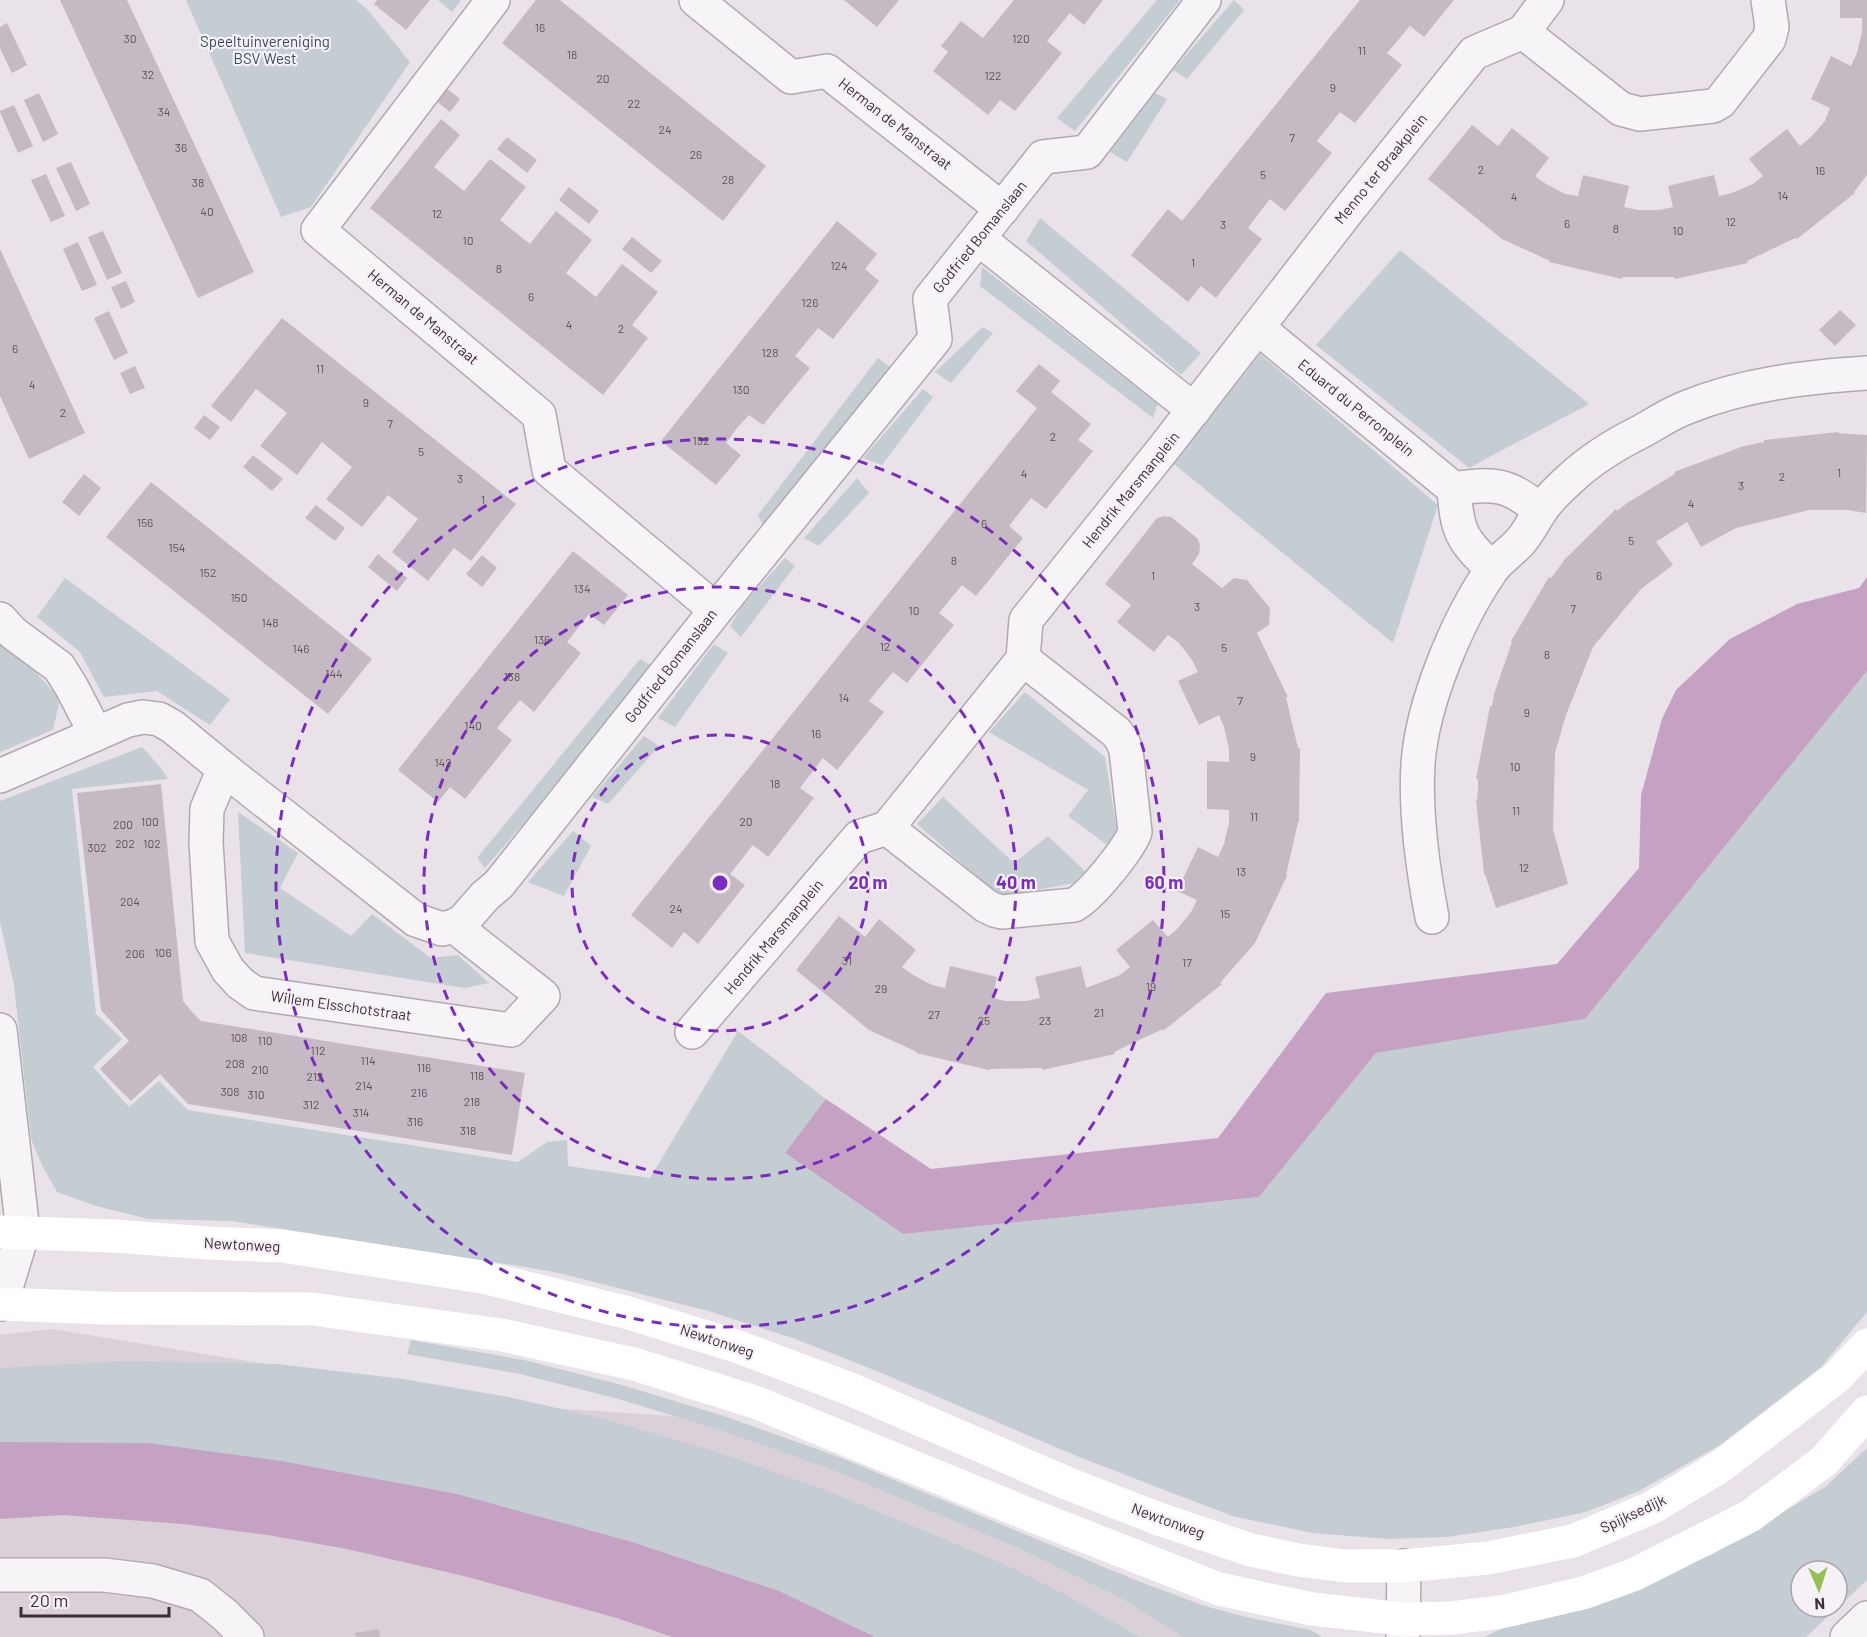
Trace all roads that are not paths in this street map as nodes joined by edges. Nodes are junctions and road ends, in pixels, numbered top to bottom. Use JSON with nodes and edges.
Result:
{"nodes":[{"id":1,"x":493,"y":0,"type":"edge"},
{"id":2,"x":696,"y":0,"type":"edge"},
{"id":3,"x":1204,"y":0,"type":"edge"},
{"id":4,"x":1547,"y":0,"type":"edge"},
{"id":5,"x":1768,"y":0,"type":"edge"},
{"id":6,"x":1523,"y":32,"type":"junction"},
{"id":7,"x":1002,"y":208,"type":"junction"},
{"id":8,"x":979,"y":238,"type":"junction"},
{"id":9,"x":1258,"y":328,"type":"junction"},
{"id":10,"x":1867,"y":373,"type":"edge"},
{"id":11,"x":1194,"y":410,"type":"junction"},
{"id":12,"x":1454,"y":489,"type":"junction"},
{"id":13,"x":1540,"y":511,"type":"junction"},
{"id":14,"x":1492,"y":568,"type":"junction"},
{"id":15,"x":716,"y":610,"type":"junction"},
{"id":16,"x":0,"y":618,"type":"edge"},
{"id":17,"x":1023,"y":659,"type":"junction"},
{"id":18,"x":96,"y":734,"type":"junction"},
{"id":19,"x":224,"y":769,"type":"junction"},
{"id":20,"x":0,"y":776,"type":"edge"},
{"id":21,"x":887,"y":828,"type":"junction"},
{"id":22,"x":1432,"y":917,"type":"dead end"},
{"id":23,"x":454,"y":926,"type":"junction"},
{"id":24,"x":0,"y":1030,"type":"edge"},
{"id":25,"x":692,"y":1032,"type":"dead end"},
{"id":26,"x":12,"y":1232,"type":"edge"},
{"id":27,"x":0,"y":1303,"type":"edge"},
{"id":28,"x":1867,"y":1345,"type":"edge"},
{"id":29,"x":1867,"y":1412,"type":"edge"},
{"id":30,"x":1404,"y":1566,"type":"junction"},
{"id":31,"x":0,"y":1575,"type":"edge"},
{"id":32,"x":1867,"y":1618,"type":"edge"},
{"id":33,"x":1403,"y":1628,"type":"edge"},
{"id":34,"x":247,"y":1637,"type":"edge"},
{"id":35,"x":1847,"y":1637,"type":"edge"}],
"edges":[{"from":1,"to":15,"type":"street","name":"Herman de Manstraat"},
{"from":2,"to":7,"type":"street","name":"Herman de Manstraat"},
{"from":3,"to":7,"type":"street","name":"Godfried Bomanslaan"},
{"from":4,"to":6,"type":"street","name":"Menno ter Braakplein"},
{"from":5,"to":6,"type":"street"},
{"from":6,"to":9,"type":"street","name":"Menno ter Braakplein"},
{"from":7,"to":8,"type":"street","name":"Godfried Bomanslaan"},
{"from":8,"to":11,"type":"street"},
{"from":8,"to":15,"type":"street","name":"Godfried Bomanslaan"},
{"from":9,"to":11,"type":"street","name":"Hendrik Marsmanplein"},
{"from":9,"to":12,"type":"street","name":"Eduard du Perronplein"},
{"from":10,"to":13,"type":"street"},
{"from":11,"to":17,"type":"street","name":"Hendrik Marsmanplein"},
{"from":12,"to":13,"type":"street"},
{"from":12,"to":14,"type":"street"},
{"from":13,"to":14,"type":"street"},
{"from":14,"to":22,"type":"street"},
{"from":15,"to":23,"type":"street","name":"Godfried Bomanslaan"},
{"from":16,"to":18,"type":"street"},
{"from":17,"to":21,"type":"street"},
{"from":17,"to":21,"type":"street"},
{"from":18,"to":19,"type":"street"},
{"from":18,"to":20,"type":"street"},
{"from":19,"to":23,"type":"street"},
{"from":19,"to":23,"type":"street","name":"Willem Elsschotstraat"},
{"from":21,"to":25,"type":"street","name":"Hendrik Marsmanplein"},
{"from":24,"to":26,"type":"street"},
{"from":26,"to":27,"type":"street"},
{"from":26,"to":30,"type":"main road","name":"Newtonweg"},
{"from":27,"to":33,"type":"main road"},
{"from":28,"to":30,"type":"main road","name":"Spijksedijk"},
{"from":29,"to":33,"type":"main road"},
{"from":30,"to":33,"type":"street"},
{"from":31,"to":34,"type":"street"},
{"from":32,"to":35,"type":"street"}]}
